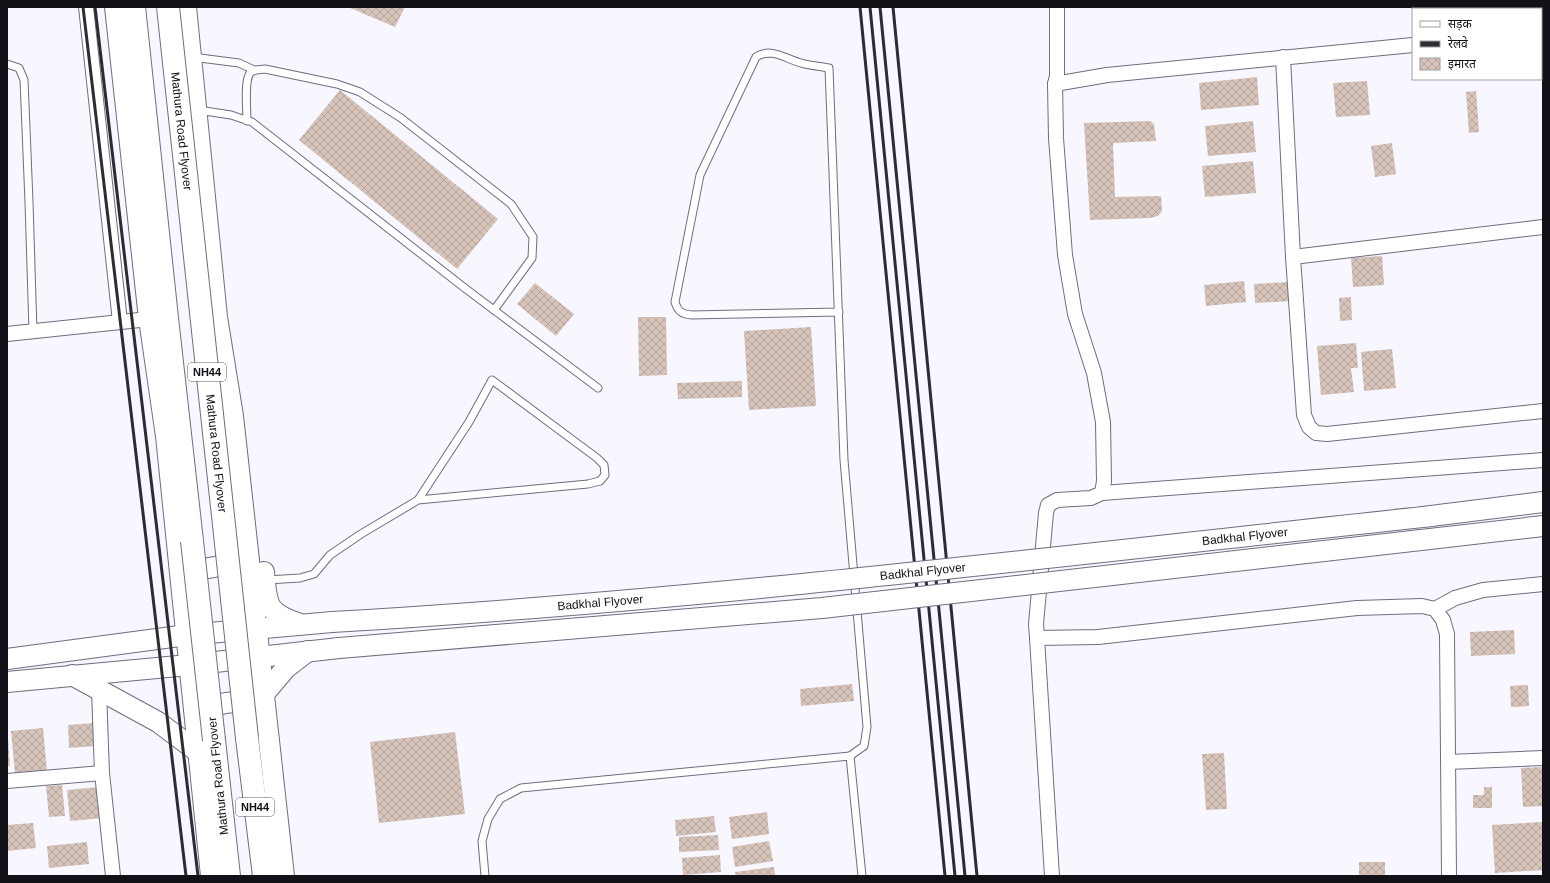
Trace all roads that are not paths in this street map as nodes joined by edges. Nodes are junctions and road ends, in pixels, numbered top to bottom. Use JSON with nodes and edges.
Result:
{"nodes":[{"id":1,"x":86,"y":7,"type":"edge"},
{"id":2,"x":115,"y":7,"type":"edge"},
{"id":3,"x":134,"y":7,"type":"edge"},
{"id":4,"x":168,"y":7,"type":"edge"},
{"id":5,"x":186,"y":7,"type":"edge"},
{"id":6,"x":1057,"y":7,"type":"edge"},
{"id":7,"x":1412,"y":45,"type":"edge"},
{"id":8,"x":191,"y":57,"type":"junction"},
{"id":9,"x":1283,"y":57,"type":"junction"},
{"id":10,"x":7,"y":64,"type":"edge"},
{"id":11,"x":254,"y":70,"type":"junction"},
{"id":12,"x":1055,"y":84,"type":"junction"},
{"id":13,"x":197,"y":110,"type":"junction"},
{"id":14,"x":247,"y":121,"type":"junction"},
{"id":15,"x":1543,"y":227,"type":"edge"},
{"id":16,"x":1293,"y":257,"type":"junction"},
{"id":17,"x":494,"y":310,"type":"junction"},
{"id":18,"x":839,"y":312,"type":"junction"},
{"id":19,"x":149,"y":319,"type":"junction"},
{"id":20,"x":120,"y":322,"type":"junction"},
{"id":21,"x":33,"y":332,"type":"junction"},
{"id":22,"x":7,"y":334,"type":"edge"},
{"id":23,"x":598,"y":388,"type":"dead end"},
{"id":24,"x":1543,"y":411,"type":"edge"},
{"id":25,"x":233,"y":416,"type":"junction"},
{"id":26,"x":1543,"y":460,"type":"edge"},
{"id":27,"x":1102,"y":493,"type":"junction"},
{"id":28,"x":418,"y":500,"type":"junction"},
{"id":29,"x":1543,"y":502,"type":"edge"},
{"id":30,"x":1543,"y":526,"type":"edge"},
{"id":31,"x":247,"y":543,"type":"junction"},
{"id":32,"x":178,"y":557,"type":"junction"},
{"id":33,"x":264,"y":580,"type":"junction"},
{"id":34,"x":1543,"y":584,"type":"edge"},
{"id":35,"x":1435,"y":609,"type":"junction"},
{"id":36,"x":302,"y":624,"type":"junction"},
{"id":37,"x":257,"y":628,"type":"junction"},
{"id":38,"x":187,"y":635,"type":"junction"},
{"id":39,"x":1036,"y":638,"type":"junction"},
{"id":40,"x":308,"y":651,"type":"junction"},
{"id":41,"x":259,"y":657,"type":"junction"},
{"id":42,"x":7,"y":659,"type":"edge"},
{"id":43,"x":189,"y":665,"type":"junction"},
{"id":44,"x":72,"y":675,"type":"junction"},
{"id":45,"x":7,"y":682,"type":"edge"},
{"id":46,"x":99,"y":690,"type":"junction"},
{"id":47,"x":264,"y":703,"type":"junction"},
{"id":48,"x":195,"y":719,"type":"junction"},
{"id":49,"x":198,"y":752,"type":"junction"},
{"id":50,"x":850,"y":756,"type":"junction"},
{"id":51,"x":1543,"y":758,"type":"edge"},
{"id":52,"x":1448,"y":762,"type":"junction"},
{"id":53,"x":102,"y":773,"type":"junction"},
{"id":54,"x":7,"y":781,"type":"edge"},
{"id":55,"x":113,"y":876,"type":"edge"},
{"id":56,"x":211,"y":876,"type":"edge"},
{"id":57,"x":229,"y":876,"type":"edge"},
{"id":58,"x":264,"y":876,"type":"edge"},
{"id":59,"x":284,"y":876,"type":"edge"},
{"id":60,"x":485,"y":876,"type":"edge"},
{"id":61,"x":862,"y":876,"type":"edge"},
{"id":62,"x":1052,"y":876,"type":"edge"},
{"id":63,"x":1449,"y":876,"type":"edge"}],
"edges":[{"from":1,"to":20,"type":"street"},
{"from":2,"to":19,"type":"main road"},
{"from":3,"to":57,"type":"highway","name":"Mathura Road Flyover","number":"NH44","bridge":true},
{"from":4,"to":58,"type":"highway","name":"Mathura Road Flyover","number":"NH44","bridge":true},
{"from":5,"to":8,"type":"main road"},
{"from":6,"to":12,"type":"street"},
{"from":7,"to":9,"type":"street"},
{"from":8,"to":11,"type":"lane"},
{"from":8,"to":13,"type":"main road"},
{"from":9,"to":12,"type":"street"},
{"from":9,"to":16,"type":"street"},
{"from":10,"to":21,"type":"lane"},
{"from":11,"to":14,"type":"lane"},
{"from":11,"to":17,"type":"lane"},
{"from":12,"to":27,"type":"street"},
{"from":13,"to":14,"type":"lane"},
{"from":13,"to":25,"type":"main road"},
{"from":14,"to":17,"type":"lane"},
{"from":15,"to":16,"type":"street"},
{"from":16,"to":24,"type":"street"},
{"from":17,"to":23,"type":"lane"},
{"from":18,"to":18,"type":"lane"},
{"from":18,"to":50,"type":"lane"},
{"from":19,"to":20,"type":"street"},
{"from":19,"to":32,"type":"main road"},
{"from":20,"to":21,"type":"street"},
{"from":21,"to":22,"type":"street"},
{"from":25,"to":31,"type":"main road"},
{"from":25,"to":33,"type":"main road"},
{"from":26,"to":27,"type":"street"},
{"from":27,"to":39,"type":"street"},
{"from":28,"to":28,"type":"lane"},
{"from":28,"to":33,"type":"lane"},
{"from":29,"to":36,"type":"main road","name":"Badkhal Flyover","bridge":true},
{"from":30,"to":40,"type":"main road","name":"Badkhal Flyover","bridge":true},
{"from":31,"to":32,"type":"main road"},
{"from":31,"to":37,"type":"main road"},
{"from":32,"to":38,"type":"main road"},
{"from":33,"to":36,"type":"main road"},
{"from":34,"to":35,"type":"street"},
{"from":35,"to":39,"type":"street"},
{"from":35,"to":52,"type":"street"},
{"from":36,"to":37,"type":"main road","name":"Badkhal Flyover"},
{"from":37,"to":38,"type":"main road","name":"Badkhal Flyover"},
{"from":37,"to":41,"type":"main road"},
{"from":38,"to":42,"type":"main road","name":"Badkhal Flyover"},
{"from":38,"to":43,"type":"main road"},
{"from":39,"to":62,"type":"street"},
{"from":40,"to":41,"type":"main road","name":"Badkhal Flyover"},
{"from":40,"to":47,"type":"main road"},
{"from":41,"to":43,"type":"main road","name":"Badkhal Flyover"},
{"from":41,"to":47,"type":"main road"},
{"from":43,"to":44,"type":"main road","name":"Badkhal Flyover"},
{"from":43,"to":48,"type":"main road"},
{"from":44,"to":45,"type":"main road","name":"Badkhal Flyover"},
{"from":44,"to":46,"type":"main road"},
{"from":46,"to":49,"type":"main road"},
{"from":46,"to":53,"type":"street"},
{"from":47,"to":48,"type":"main road"},
{"from":47,"to":59,"type":"main road"},
{"from":48,"to":49,"type":"main road"},
{"from":49,"to":56,"type":"main road"},
{"from":50,"to":60,"type":"lane"},
{"from":50,"to":61,"type":"lane"},
{"from":51,"to":52,"type":"street"},
{"from":52,"to":63,"type":"street"},
{"from":53,"to":54,"type":"street"},
{"from":53,"to":55,"type":"street"}]}
